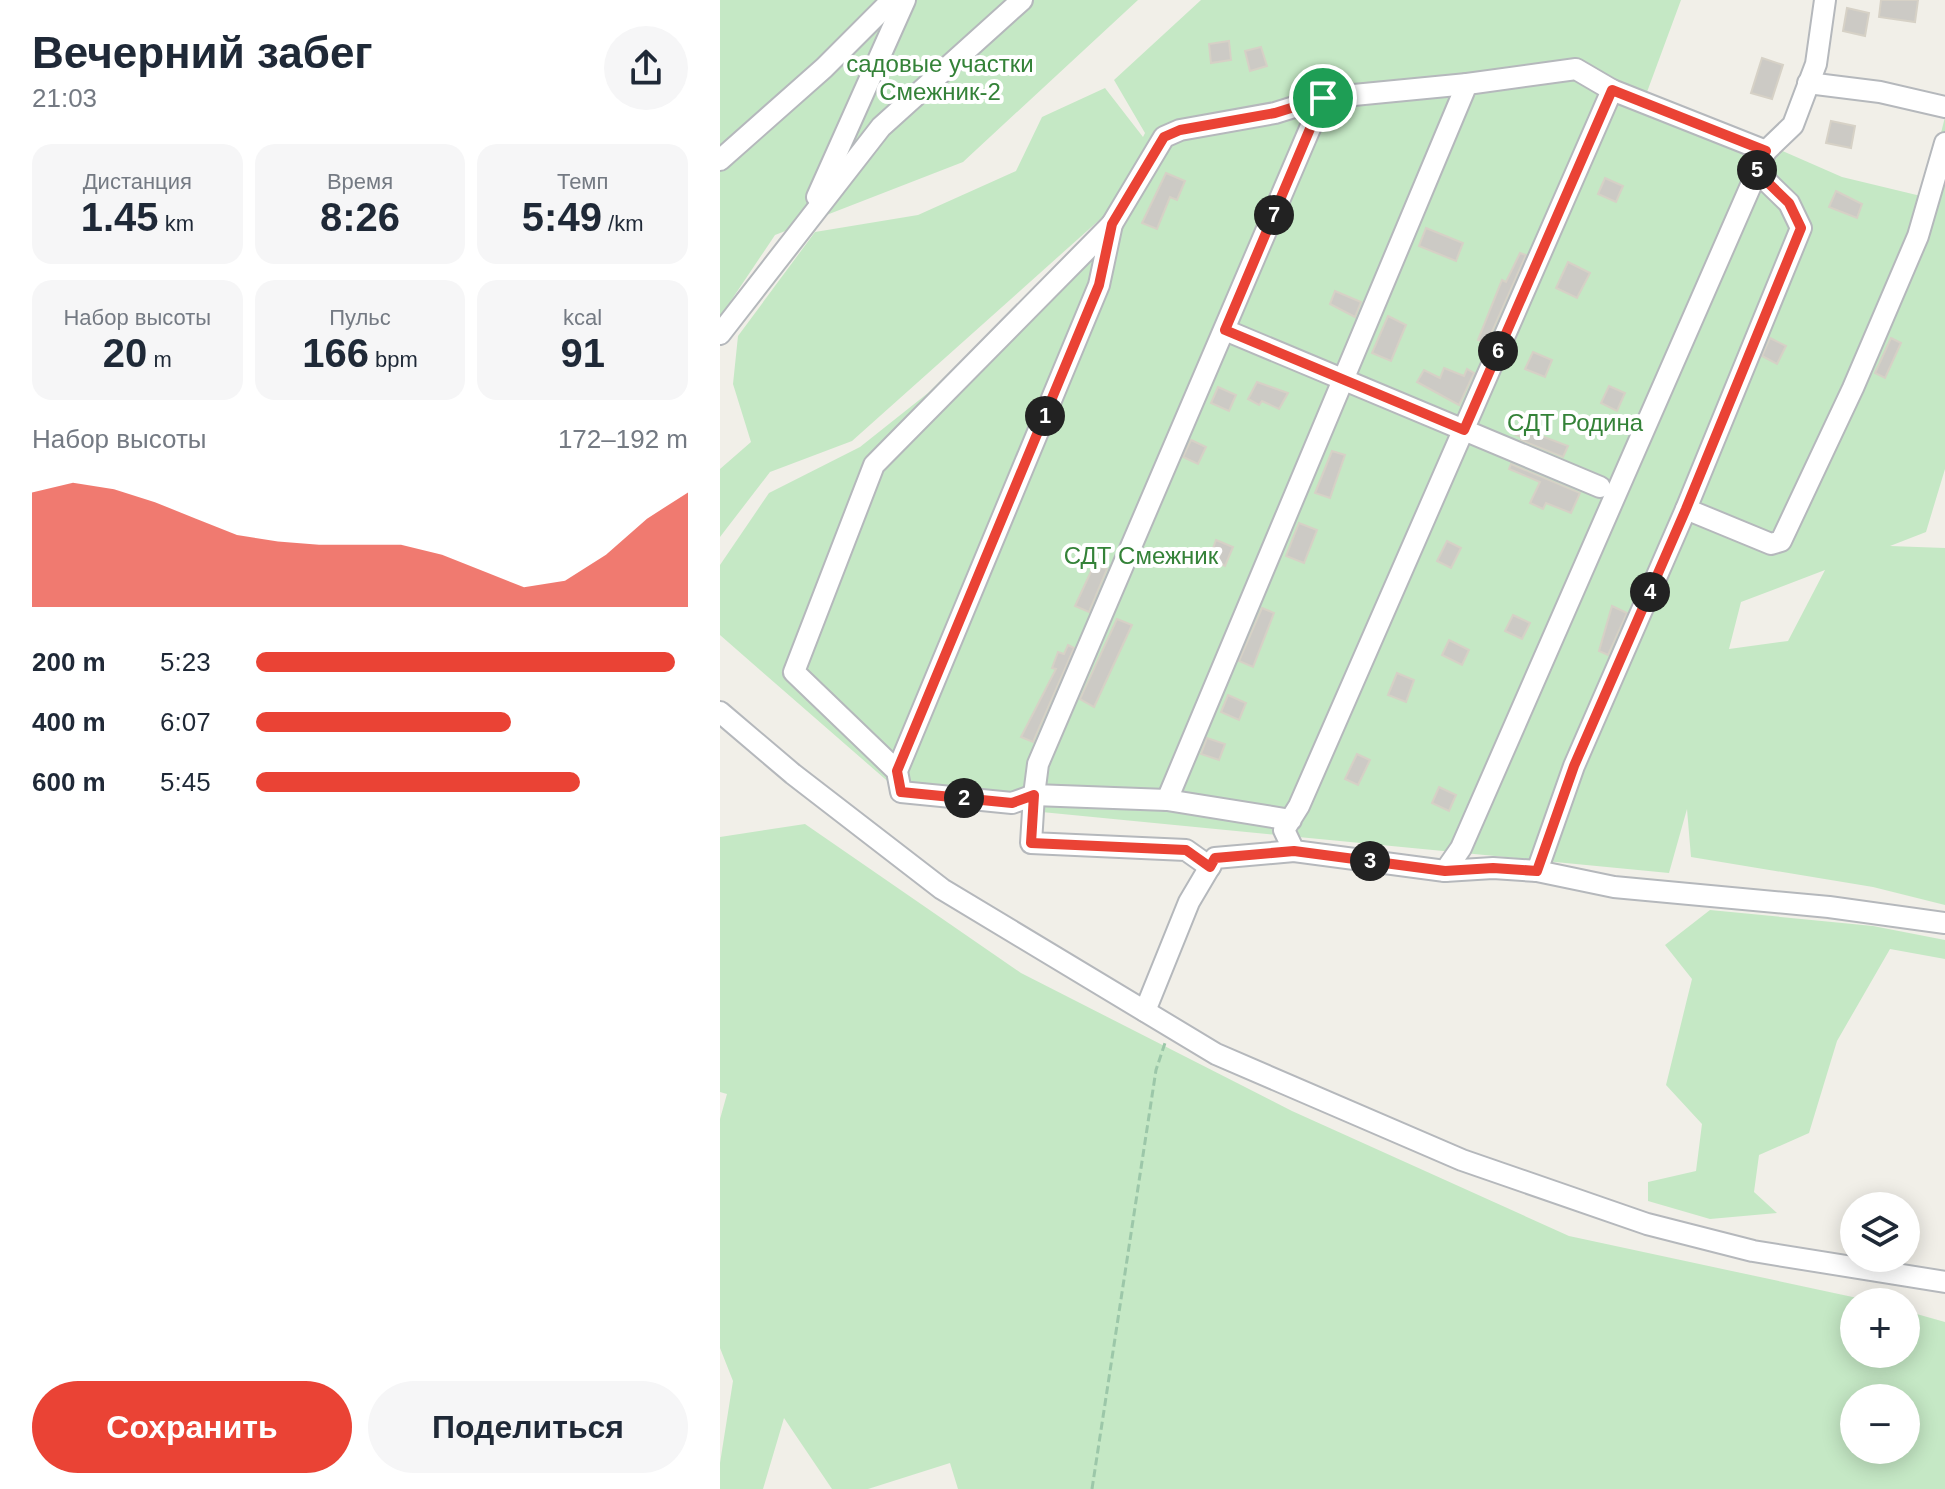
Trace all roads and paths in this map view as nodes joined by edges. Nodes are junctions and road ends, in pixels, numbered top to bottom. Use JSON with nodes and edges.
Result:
{"nodes":[{"id":1,"x":892,"y":0,"type":"edge"},
{"id":2,"x":905,"y":0,"type":"edge"},
{"id":3,"x":1022,"y":0,"type":"edge"},
{"id":4,"x":1825,"y":0,"type":"edge"},
{"id":5,"x":1808,"y":83,"type":"junction"},
{"id":6,"x":1467,"y":84,"type":"junction"},
{"id":7,"x":1612,"y":90,"type":"junction"},
{"id":8,"x":1323,"y":98,"type":"junction"},
{"id":9,"x":1945,"y":107,"type":"edge"},
{"id":10,"x":1945,"y":143,"type":"edge"},
{"id":11,"x":1766,"y":151,"type":"junction"},
{"id":12,"x":720,"y":160,"type":"edge"},
{"id":13,"x":1757,"y":172,"type":"junction"},
{"id":14,"x":1112,"y":224,"type":"junction"},
{"id":15,"x":803,"y":227,"type":"junction"},
{"id":16,"x":1225,"y":330,"type":"junction"},
{"id":17,"x":720,"y":334,"type":"edge"},
{"id":18,"x":1343,"y":380,"type":"junction"},
{"id":19,"x":1464,"y":430,"type":"junction"},
{"id":20,"x":1600,"y":487,"type":"dead end"},
{"id":21,"x":1686,"y":509,"type":"junction"},
{"id":22,"x":720,"y":712,"type":"edge"},
{"id":23,"x":897,"y":771,"type":"junction"},
{"id":24,"x":1034,"y":795,"type":"junction"},
{"id":25,"x":1167,"y":800,"type":"junction"},
{"id":26,"x":1291,"y":820,"type":"junction"},
{"id":27,"x":1294,"y":851,"type":"junction"},
{"id":28,"x":1210,"y":867,"type":"junction"},
{"id":29,"x":1445,"y":871,"type":"junction"},
{"id":30,"x":1537,"y":871,"type":"junction"},
{"id":31,"x":1945,"y":923,"type":"edge"},
{"id":32,"x":1145,"y":1011,"type":"junction"},
{"id":33,"x":1171,"y":1027,"type":"junction"},
{"id":34,"x":1939,"y":1284,"type":"edge"},
{"id":35,"x":1092,"y":1489,"type":"edge"}],
"edges":[{"from":1,"to":12,"type":"street"},
{"from":2,"to":15,"type":"street"},
{"from":3,"to":15,"type":"street"},
{"from":4,"to":5,"type":"street"},
{"from":5,"to":9,"type":"street"},
{"from":5,"to":11,"type":"street"},
{"from":6,"to":7,"type":"street"},
{"from":6,"to":8,"type":"street"},
{"from":6,"to":18,"type":"street"},
{"from":7,"to":11,"type":"street"},
{"from":7,"to":19,"type":"street"},
{"from":8,"to":14,"type":"street"},
{"from":8,"to":16,"type":"street"},
{"from":10,"to":21,"type":"street"},
{"from":11,"to":13,"type":"street"},
{"from":13,"to":21,"type":"street"},
{"from":13,"to":29,"type":"street"},
{"from":14,"to":23,"type":"street"},
{"from":14,"to":23,"type":"street"},
{"from":15,"to":17,"type":"street"},
{"from":16,"to":18,"type":"street"},
{"from":16,"to":24,"type":"street"},
{"from":18,"to":19,"type":"street"},
{"from":18,"to":25,"type":"street"},
{"from":19,"to":20,"type":"street"},
{"from":19,"to":26,"type":"street"},
{"from":21,"to":30,"type":"street"},
{"from":22,"to":32,"type":"street"},
{"from":23,"to":24,"type":"street"},
{"from":24,"to":25,"type":"street"},
{"from":24,"to":28,"type":"street"},
{"from":25,"to":26,"type":"street"},
{"from":26,"to":27,"type":"street"},
{"from":27,"to":28,"type":"street"},
{"from":27,"to":29,"type":"street"},
{"from":28,"to":32,"type":"street"},
{"from":29,"to":30,"type":"street"},
{"from":30,"to":31,"type":"street"},
{"from":32,"to":33,"type":"street"},
{"from":33,"to":34,"type":"street"},
{"from":33,"to":35,"type":"path"}]}
